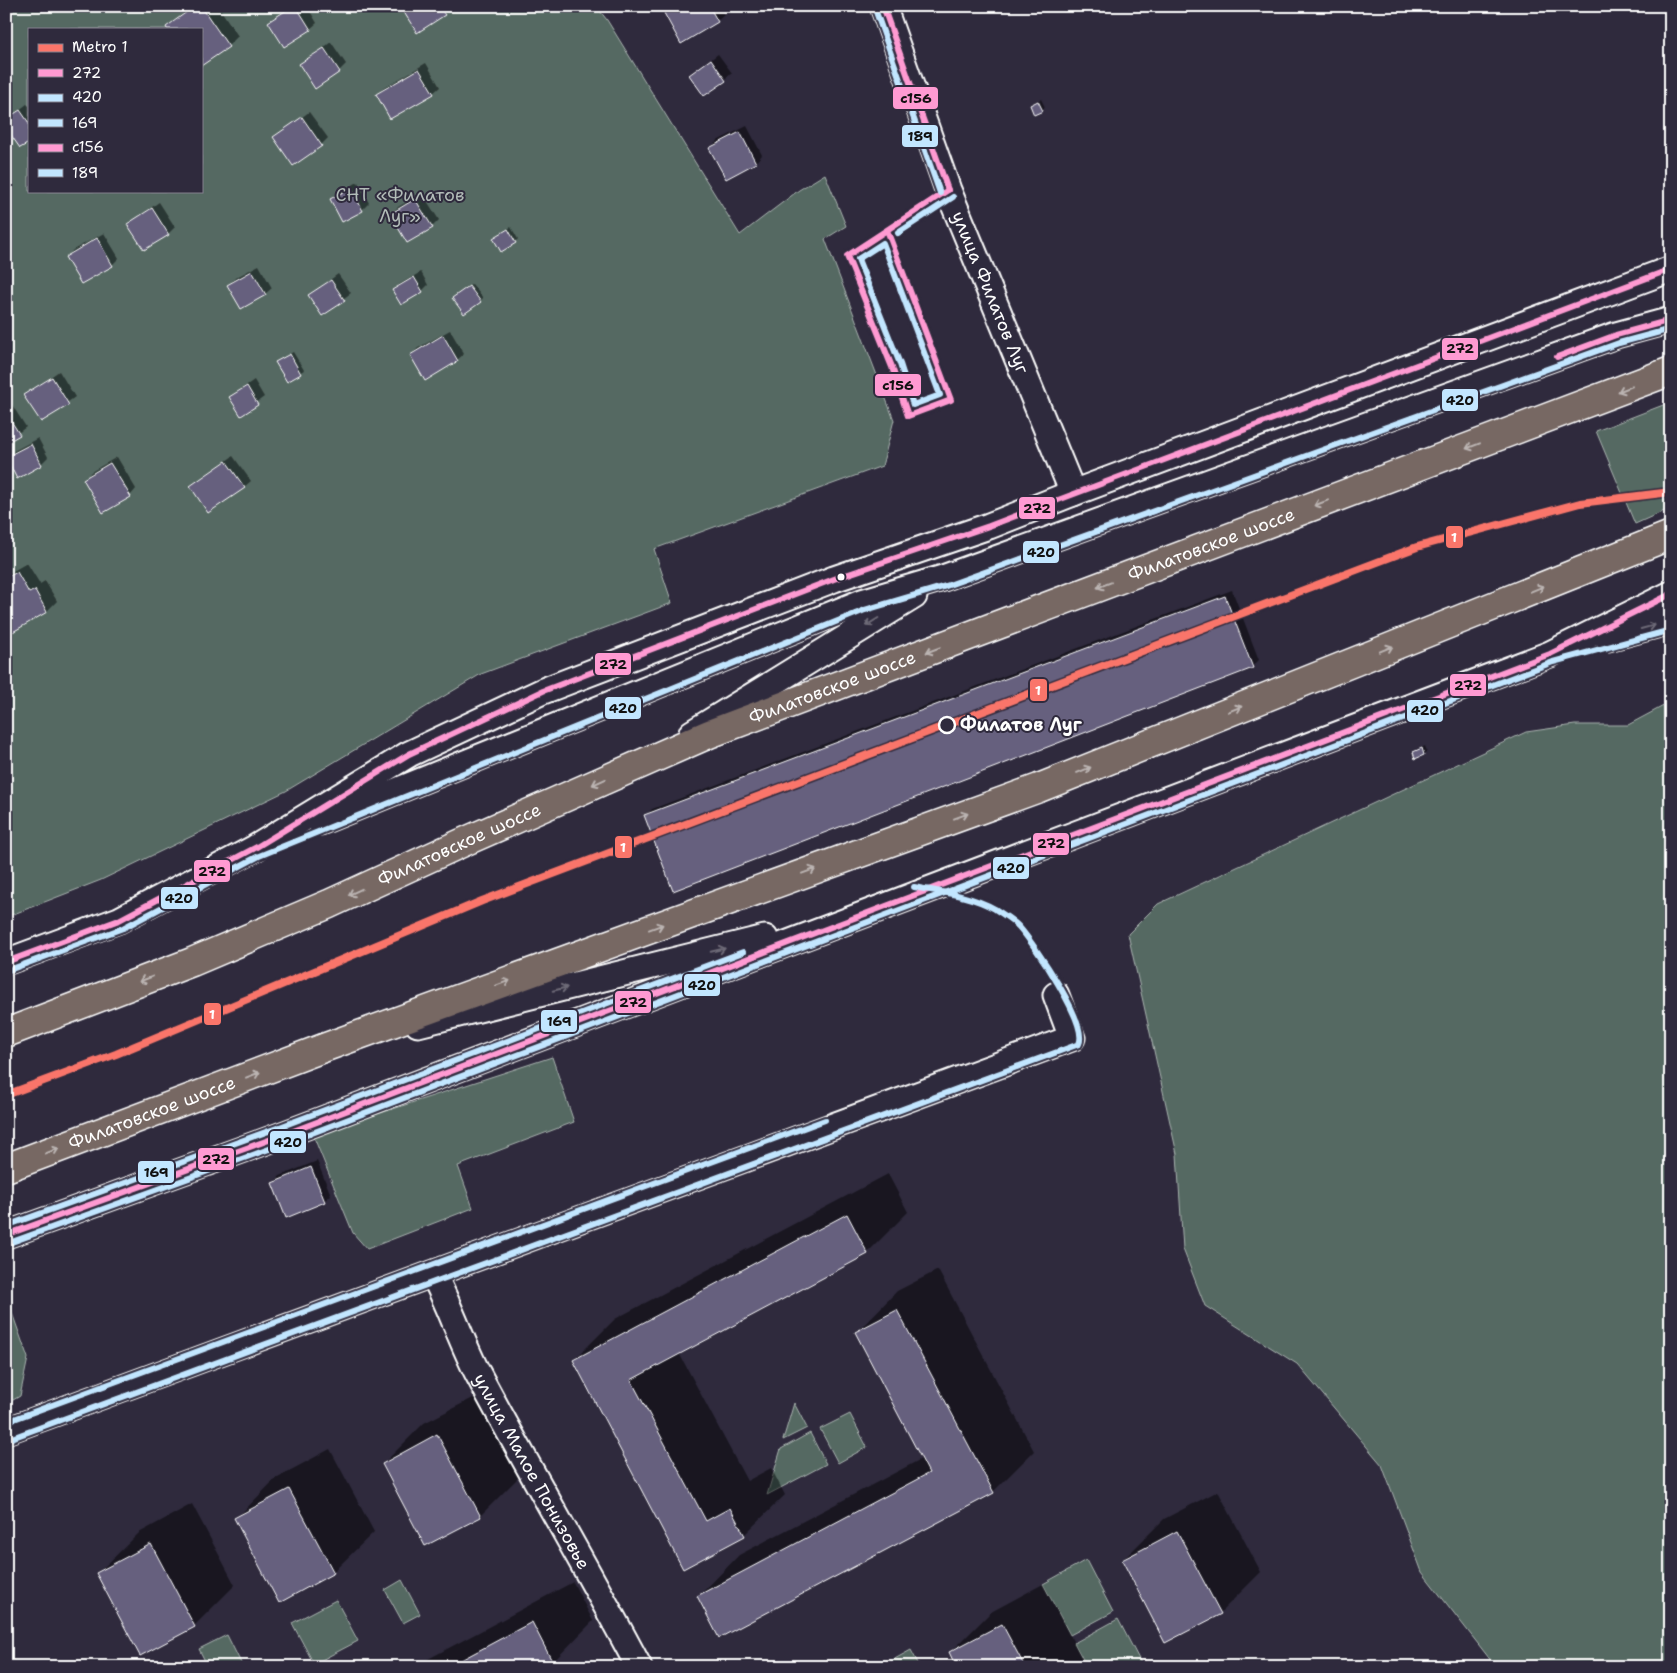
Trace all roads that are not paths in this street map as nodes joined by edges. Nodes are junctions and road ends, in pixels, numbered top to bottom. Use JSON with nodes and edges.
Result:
{"nodes":[{"id":1,"x":882,"y":6,"type":"edge"},
{"id":2,"x":1671,"y":269,"type":"edge"},
{"id":3,"x":1671,"y":320,"type":"edge"},
{"id":4,"x":1671,"y":371,"type":"edge"},
{"id":5,"x":1073,"y":492,"type":"junction"},
{"id":6,"x":1671,"y":535,"type":"edge"},
{"id":7,"x":943,"y":578,"type":"junction"},
{"id":8,"x":1671,"y":594,"type":"edge"},
{"id":9,"x":1671,"y":621,"type":"edge"},
{"id":10,"x":1550,"y":654,"type":"junction"},
{"id":11,"x":644,"y":763,"type":"junction"},
{"id":12,"x":256,"y":848,"type":"junction"},
{"id":13,"x":876,"y":910,"type":"junction"},
{"id":14,"x":6,"y":962,"type":"edge"},
{"id":15,"x":1056,"y":995,"type":"dead end"},
{"id":16,"x":6,"y":1033,"type":"edge"},
{"id":17,"x":326,"y":1047,"type":"junction"},
{"id":18,"x":6,"y":1168,"type":"edge"},
{"id":19,"x":6,"y":1235,"type":"edge"},
{"id":20,"x":433,"y":1274,"type":"junction"},
{"id":21,"x":6,"y":1431,"type":"edge"},
{"id":22,"x":638,"y":1667,"type":"edge"}],
"edges":[{"from":1,"to":5,"type":"street","name":"улица Филатов Луг"},
{"from":2,"to":5,"type":"street"},
{"from":3,"to":7,"type":"street"},
{"from":4,"to":11,"type":"main road","name":"Филатовское шоссе","one_way":true},
{"from":5,"to":12,"type":"street"},
{"from":17,"to":6,"type":"main road","name":"Филатовское шоссе","one_way":true},
{"from":7,"to":11,"type":"street","one_way":true},
{"from":7,"to":12,"type":"street"},
{"from":8,"to":10,"type":"street"},
{"from":10,"to":9,"type":"street","one_way":true},
{"from":10,"to":13,"type":"street"},
{"from":11,"to":16,"type":"main road","name":"Филатовское шоссе","one_way":true},
{"from":12,"to":14,"type":"street"},
{"from":17,"to":13,"type":"street","one_way":true},
{"from":13,"to":19,"type":"street"},
{"from":15,"to":20,"type":"street"},
{"from":18,"to":17,"type":"main road","name":"Филатовское шоссе","one_way":true},
{"from":20,"to":21,"type":"street"},
{"from":20,"to":22,"type":"street","name":"улица Малое Понизовье"}]}
